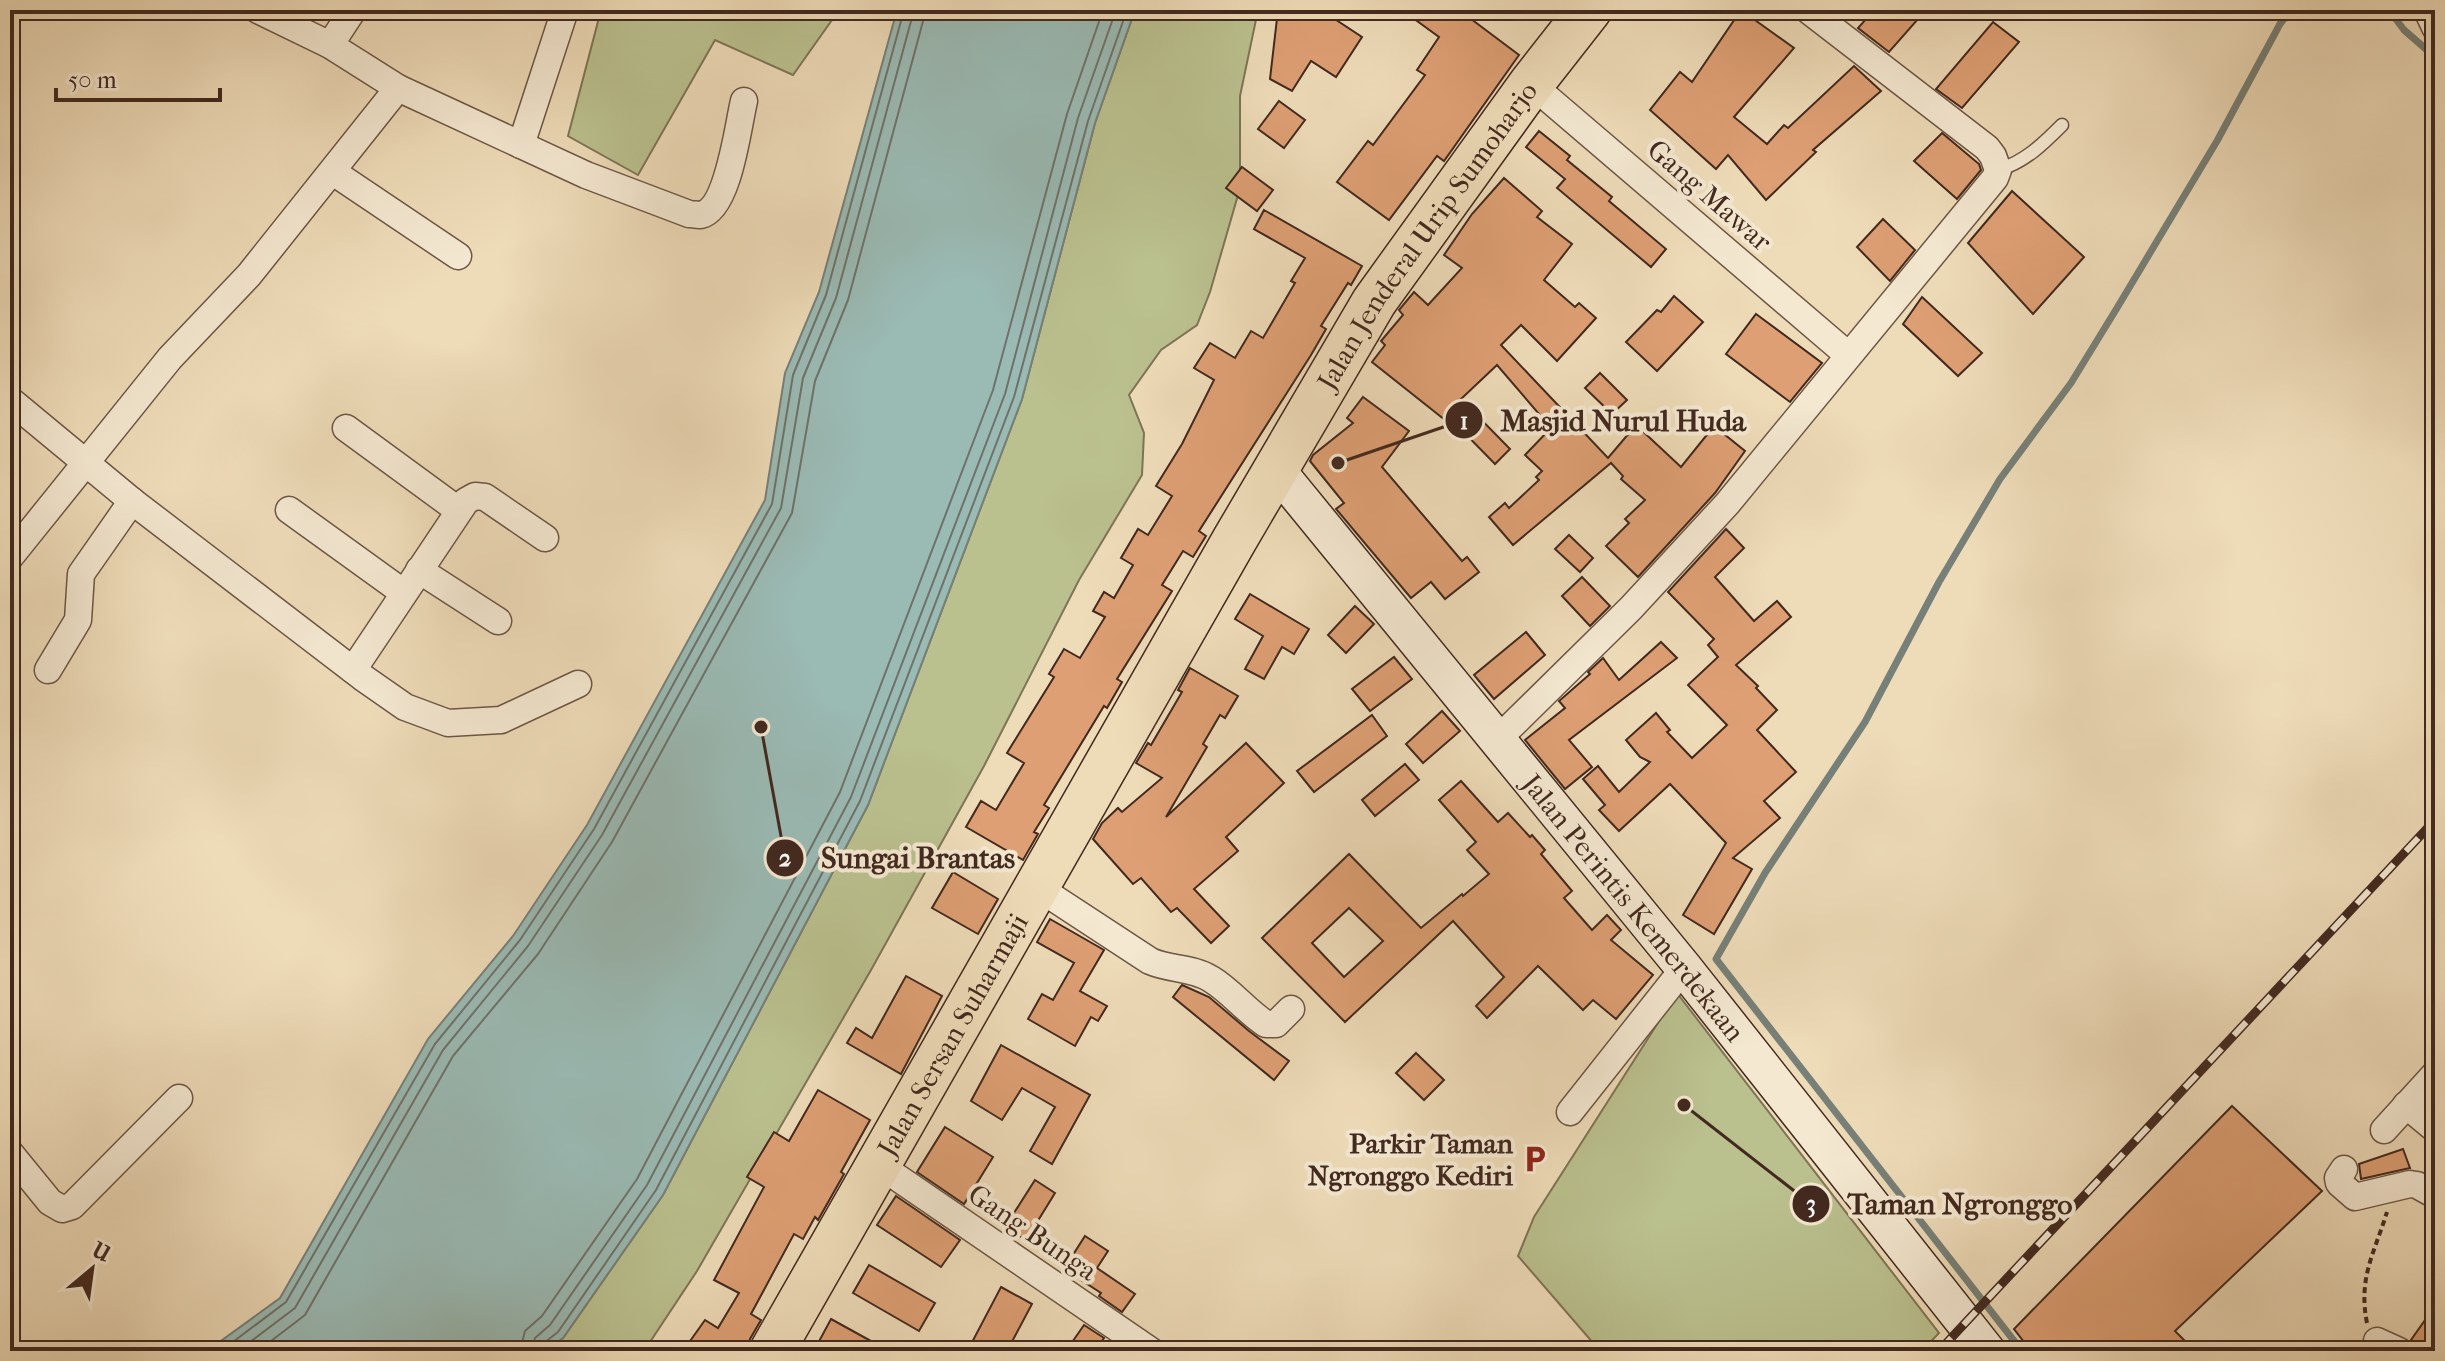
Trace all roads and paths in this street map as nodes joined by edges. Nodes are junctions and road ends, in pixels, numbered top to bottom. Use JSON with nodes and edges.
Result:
{"nodes":[{"id":1,"x":258,"y":10,"type":"edge"},
{"id":2,"x":353,"y":10,"type":"edge"},
{"id":3,"x":565,"y":10,"type":"edge"},
{"id":4,"x":1589,"y":10,"type":"edge"},
{"id":5,"x":1808,"y":10,"type":"edge"},
{"id":6,"x":2427,"y":10,"type":"edge"},
{"id":7,"x":2435,"y":27,"type":"edge"},
{"id":8,"x":330,"y":45,"type":"junction"},
{"id":9,"x":1531,"y":84,"type":"junction"},
{"id":10,"x":398,"y":88,"type":"junction"},
{"id":11,"x":744,"y":101,"type":"dead end"},
{"id":12,"x":2062,"y":125,"type":"dead end"},
{"id":13,"x":521,"y":145,"type":"junction"},
{"id":14,"x":1998,"y":170,"type":"junction"},
{"id":15,"x":333,"y":172,"type":"junction"},
{"id":16,"x":458,"y":256,"type":"dead end"},
{"id":17,"x":1848,"y":355,"type":"junction"},
{"id":18,"x":10,"y":400,"type":"edge"},
{"id":19,"x":346,"y":428,"type":"dead end"},
{"id":20,"x":84,"y":464,"type":"junction"},
{"id":21,"x":1276,"y":469,"type":"junction"},
{"id":22,"x":132,"y":501,"type":"junction"},
{"id":23,"x":289,"y":510,"type":"dead end"},
{"id":24,"x":458,"y":510,"type":"junction"},
{"id":25,"x":545,"y":538,"type":"dead end"},
{"id":26,"x":10,"y":557,"type":"edge"},
{"id":27,"x":419,"y":570,"type":"junction"},
{"id":28,"x":404,"y":593,"type":"junction"},
{"id":29,"x":498,"y":621,"type":"dead end"},
{"id":30,"x":48,"y":670,"type":"dead end"},
{"id":31,"x":353,"y":670,"type":"junction"},
{"id":32,"x":578,"y":684,"type":"dead end"},
{"id":33,"x":1498,"y":739,"type":"junction"},
{"id":34,"x":1037,"y":887,"type":"junction"},
{"id":35,"x":1684,"y":968,"type":"junction"},
{"id":36,"x":1291,"y":1009,"type":"dead end"},
{"id":37,"x":2435,"y":1074,"type":"edge"},
{"id":38,"x":179,"y":1098,"type":"dead end"},
{"id":39,"x":2406,"y":1105,"type":"junction"},
{"id":40,"x":1570,"y":1112,"type":"dead end"},
{"id":41,"x":2435,"y":1129,"type":"edge"},
{"id":42,"x":2384,"y":1130,"type":"dead end"},
{"id":43,"x":10,"y":1153,"type":"edge"},
{"id":44,"x":879,"y":1165,"type":"junction"},
{"id":45,"x":2344,"y":1169,"type":"dead end"},
{"id":46,"x":2388,"y":1190,"type":"junction"},
{"id":47,"x":2435,"y":1195,"type":"edge"},
{"id":48,"x":2388,"y":1346,"type":"edge"},
{"id":49,"x":772,"y":1351,"type":"edge"},
{"id":50,"x":1151,"y":1351,"type":"edge"},
{"id":51,"x":1987,"y":1351,"type":"edge"}],
"edges":[{"from":1,"to":8,"type":"street"},
{"from":2,"to":8,"type":"street"},
{"from":3,"to":13,"type":"street"},
{"from":4,"to":9,"type":"highway","name":"Jalan Jenderal Urip Sumoharjo"},
{"from":5,"to":14,"type":"street"},
{"from":6,"to":7,"type":"street"},
{"from":8,"to":10,"type":"street"},
{"from":9,"to":17,"type":"street","name":"Gang Mawar"},
{"from":9,"to":21,"type":"highway","name":"Jalan Jenderal Urip Sumoharjo"},
{"from":10,"to":13,"type":"street"},
{"from":10,"to":15,"type":"street"},
{"from":11,"to":13,"type":"street"},
{"from":12,"to":14,"type":"lane"},
{"from":14,"to":17,"type":"street"},
{"from":15,"to":16,"type":"street"},
{"from":15,"to":20,"type":"street"},
{"from":17,"to":33,"type":"street"},
{"from":18,"to":20,"type":"street"},
{"from":19,"to":24,"type":"street"},
{"from":20,"to":22,"type":"street"},
{"from":20,"to":26,"type":"street"},
{"from":21,"to":33,"type":"main road","name":"Jalan Perintis Kemerdekaan"},
{"from":21,"to":34,"type":"highway","name":"Jalan Sersan Suharmaji"},
{"from":22,"to":30,"type":"street"},
{"from":22,"to":31,"type":"street"},
{"from":23,"to":28,"type":"street"},
{"from":24,"to":25,"type":"street"},
{"from":24,"to":27,"type":"street"},
{"from":27,"to":28,"type":"street"},
{"from":27,"to":29,"type":"street"},
{"from":28,"to":31,"type":"street"},
{"from":31,"to":32,"type":"street"},
{"from":33,"to":35,"type":"main road","name":"Jalan Perintis Kemerdekaan"},
{"from":34,"to":36,"type":"street"},
{"from":34,"to":44,"type":"highway","name":"Jalan Sersan Suharmaji"},
{"from":35,"to":40,"type":"street"},
{"from":35,"to":51,"type":"main road","name":"Jalan Perintis Kemerdekaan"},
{"from":37,"to":39,"type":"street"},
{"from":38,"to":43,"type":"street"},
{"from":39,"to":41,"type":"street"},
{"from":39,"to":42,"type":"street"},
{"from":44,"to":49,"type":"highway","name":"Jalan Sersan Suharmaji"},
{"from":44,"to":50,"type":"street","name":"Gang Bunga"},
{"from":45,"to":46,"type":"street"},
{"from":46,"to":47,"type":"street"},
{"from":46,"to":48,"type":"path"}]}
